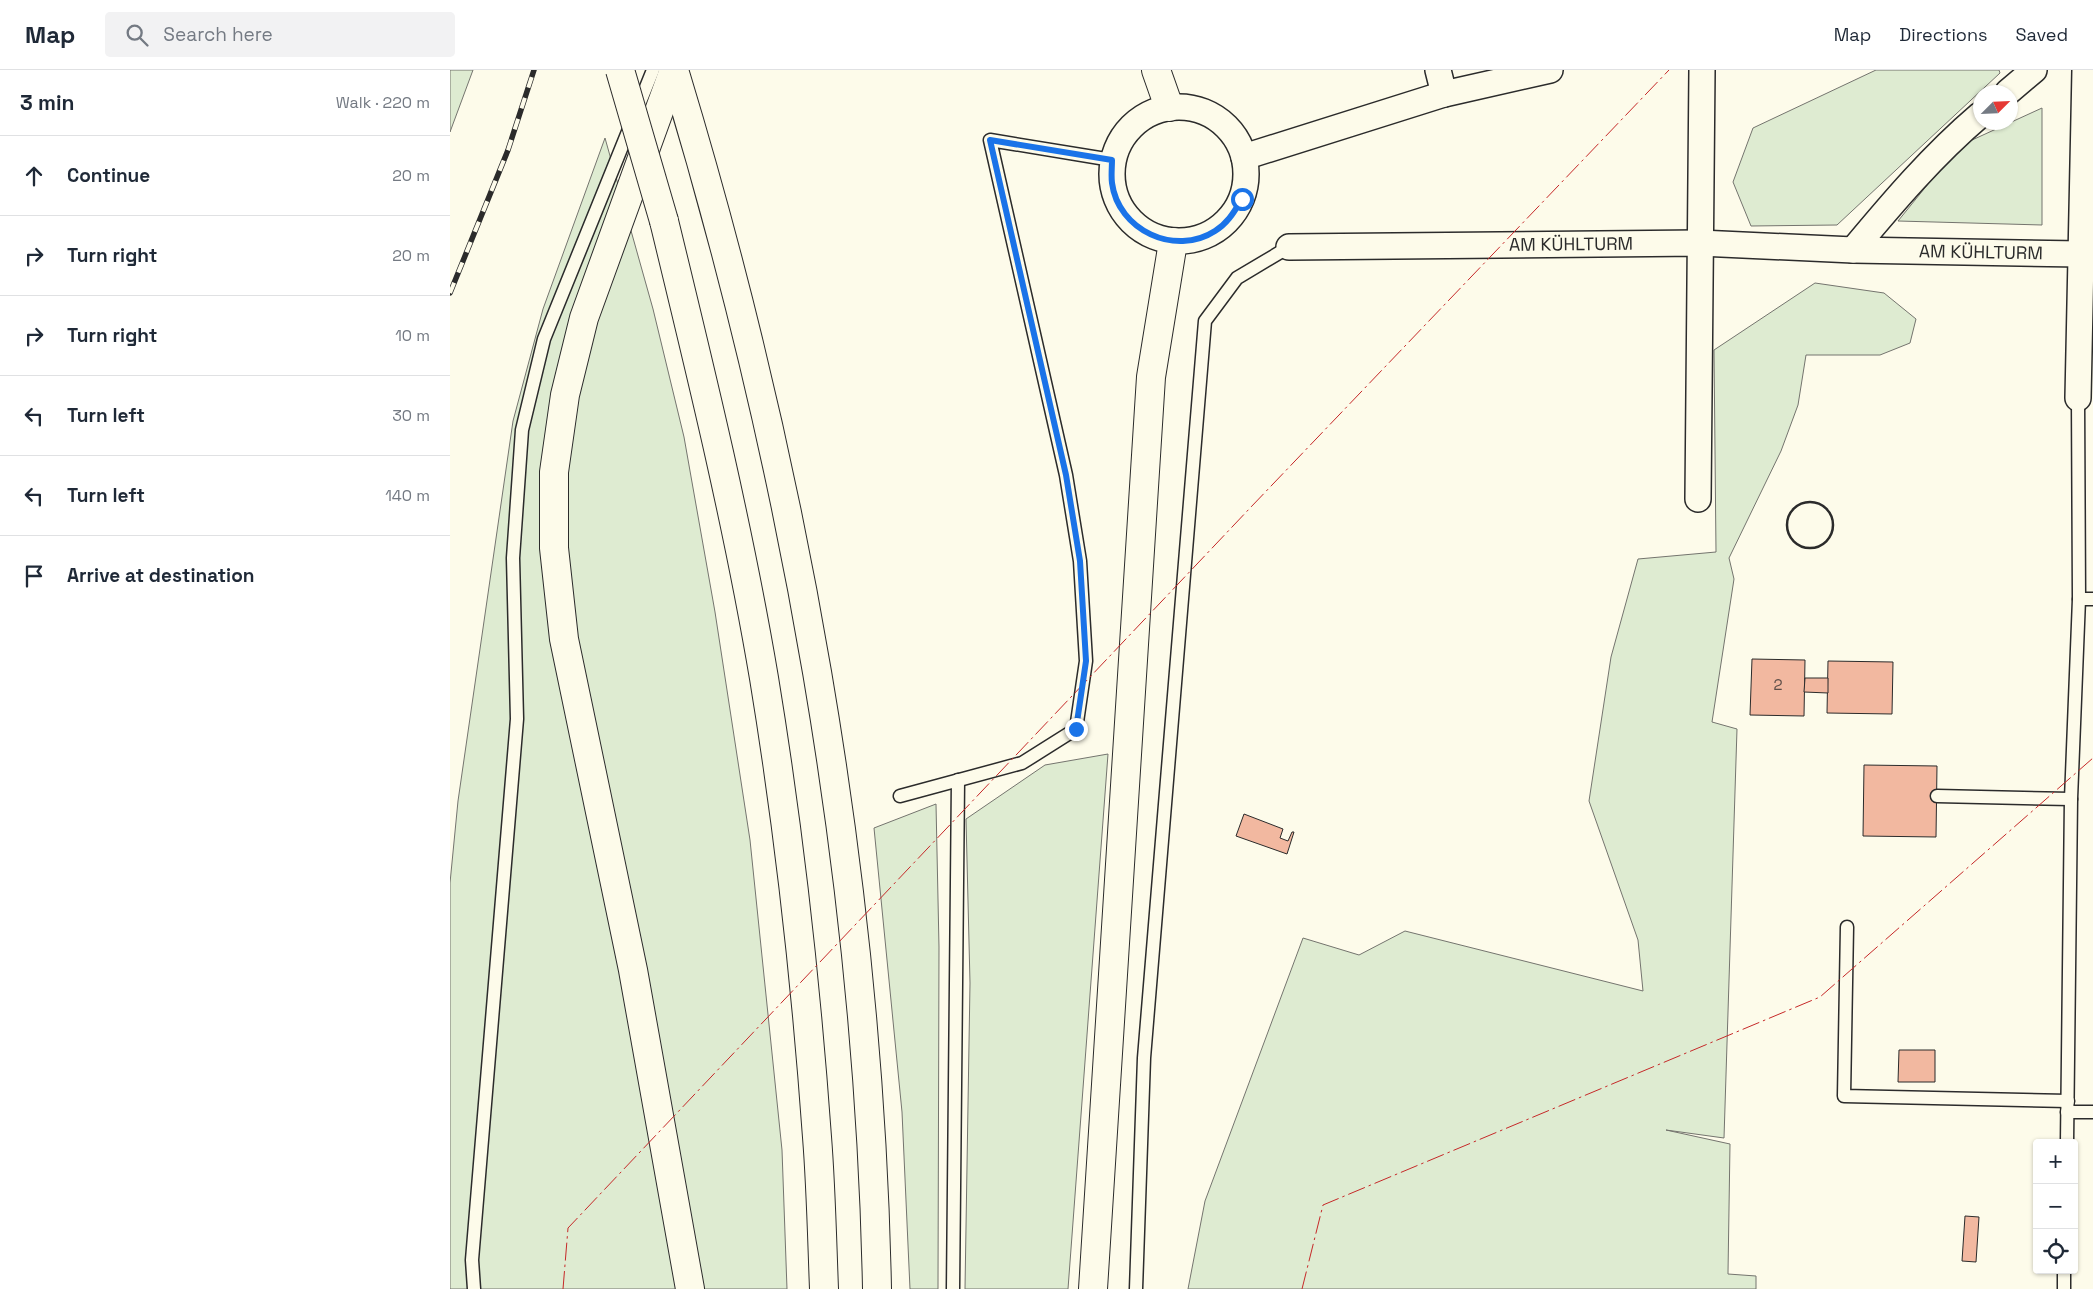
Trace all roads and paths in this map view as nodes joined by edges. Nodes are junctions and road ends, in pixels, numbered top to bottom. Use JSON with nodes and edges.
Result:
{"nodes":[{"id":1,"x":620,"y":70,"type":"edge"},
{"id":2,"x":652,"y":70,"type":"edge"},
{"id":3,"x":674,"y":70,"type":"edge"},
{"id":4,"x":1156,"y":70,"type":"edge"},
{"id":5,"x":1550,"y":70,"type":"edge"},
{"id":6,"x":1702,"y":70,"type":"edge"},
{"id":7,"x":2034,"y":70,"type":"edge"},
{"id":8,"x":2085,"y":70,"type":"edge"},
{"id":9,"x":1441,"y":82,"type":"edge"},
{"id":10,"x":2016,"y":85,"type":"edge"},
{"id":11,"x":1169,"y":107,"type":"junction"},
{"id":12,"x":1973,"y":121,"type":"edge"},
{"id":13,"x":1244,"y":157,"type":"junction"},
{"id":14,"x":1112,"y":160,"type":"junction"},
{"id":15,"x":1173,"y":242,"type":"junction"},
{"id":16,"x":1700,"y":243,"type":"junction"},
{"id":17,"x":1289,"y":247,"type":"joint"},
{"id":18,"x":1853,"y":250,"type":"junction"},
{"id":19,"x":2081,"y":254,"type":"junction"},
{"id":20,"x":2078,"y":398,"type":"joint"},
{"id":21,"x":1698,"y":499,"type":"dead end"},
{"id":22,"x":2078,"y":598,"type":"junction"},
{"id":23,"x":2093,"y":599,"type":"edge"},
{"id":24,"x":958,"y":780,"type":"junction"},
{"id":25,"x":900,"y":796,"type":"dead end"},
{"id":26,"x":1937,"y":796,"type":"dead end"},
{"id":27,"x":2071,"y":800,"type":"junction"},
{"id":28,"x":1847,"y":927,"type":"dead end"},
{"id":29,"x":2068,"y":1107,"type":"junction"},
{"id":30,"x":2093,"y":1112,"type":"edge"},
{"id":31,"x":2067,"y":1139,"type":"edge"},
{"id":32,"x":2064,"y":1274,"type":"edge"},
{"id":33,"x":474,"y":1289,"type":"edge"},
{"id":34,"x":690,"y":1289,"type":"edge"},
{"id":35,"x":824,"y":1289,"type":"edge"},
{"id":36,"x":877,"y":1289,"type":"edge"},
{"id":37,"x":954,"y":1289,"type":"edge"},
{"id":38,"x":1093,"y":1289,"type":"edge"},
{"id":39,"x":1136,"y":1289,"type":"edge"},
{"id":40,"x":2064,"y":1289,"type":"edge"}],
"edges":[{"from":1,"to":35,"type":"highway","bridge":true},
{"from":2,"to":33,"type":"lane"},
{"from":3,"to":34,"type":"highway"},
{"from":3,"to":36,"type":"highway"},
{"from":4,"to":11,"type":"highway"},
{"from":5,"to":9,"type":"street"},
{"from":6,"to":16,"type":"street"},
{"from":7,"to":10,"type":"street"},
{"from":8,"to":19,"type":"street"},
{"from":9,"to":13,"type":"street"},
{"from":11,"to":13,"type":"street"},
{"from":11,"to":14,"type":"street"},
{"from":12,"to":18,"type":"street"},
{"from":13,"to":15,"type":"street"},
{"from":14,"to":15,"type":"street"},
{"from":14,"to":24,"type":"lane"},
{"from":15,"to":38,"type":"highway"},
{"from":16,"to":17,"type":"street","name":"AM KÜHLTURM"},
{"from":16,"to":18,"type":"street","name":"AM KÜHLTURM"},
{"from":16,"to":21,"type":"street"},
{"from":17,"to":39,"type":"lane"},
{"from":18,"to":19,"type":"street","name":"AM KÜHLTURM"},
{"from":19,"to":20,"type":"street"},
{"from":20,"to":22,"type":"lane"},
{"from":22,"to":23,"type":"lane"},
{"from":22,"to":27,"type":"lane"},
{"from":24,"to":25,"type":"lane"},
{"from":24,"to":37,"type":"lane"},
{"from":26,"to":27,"type":"lane"},
{"from":27,"to":29,"type":"lane"},
{"from":28,"to":29,"type":"lane"},
{"from":29,"to":30,"type":"lane"},
{"from":29,"to":31,"type":"lane"},
{"from":32,"to":40,"type":"lane"}]}
